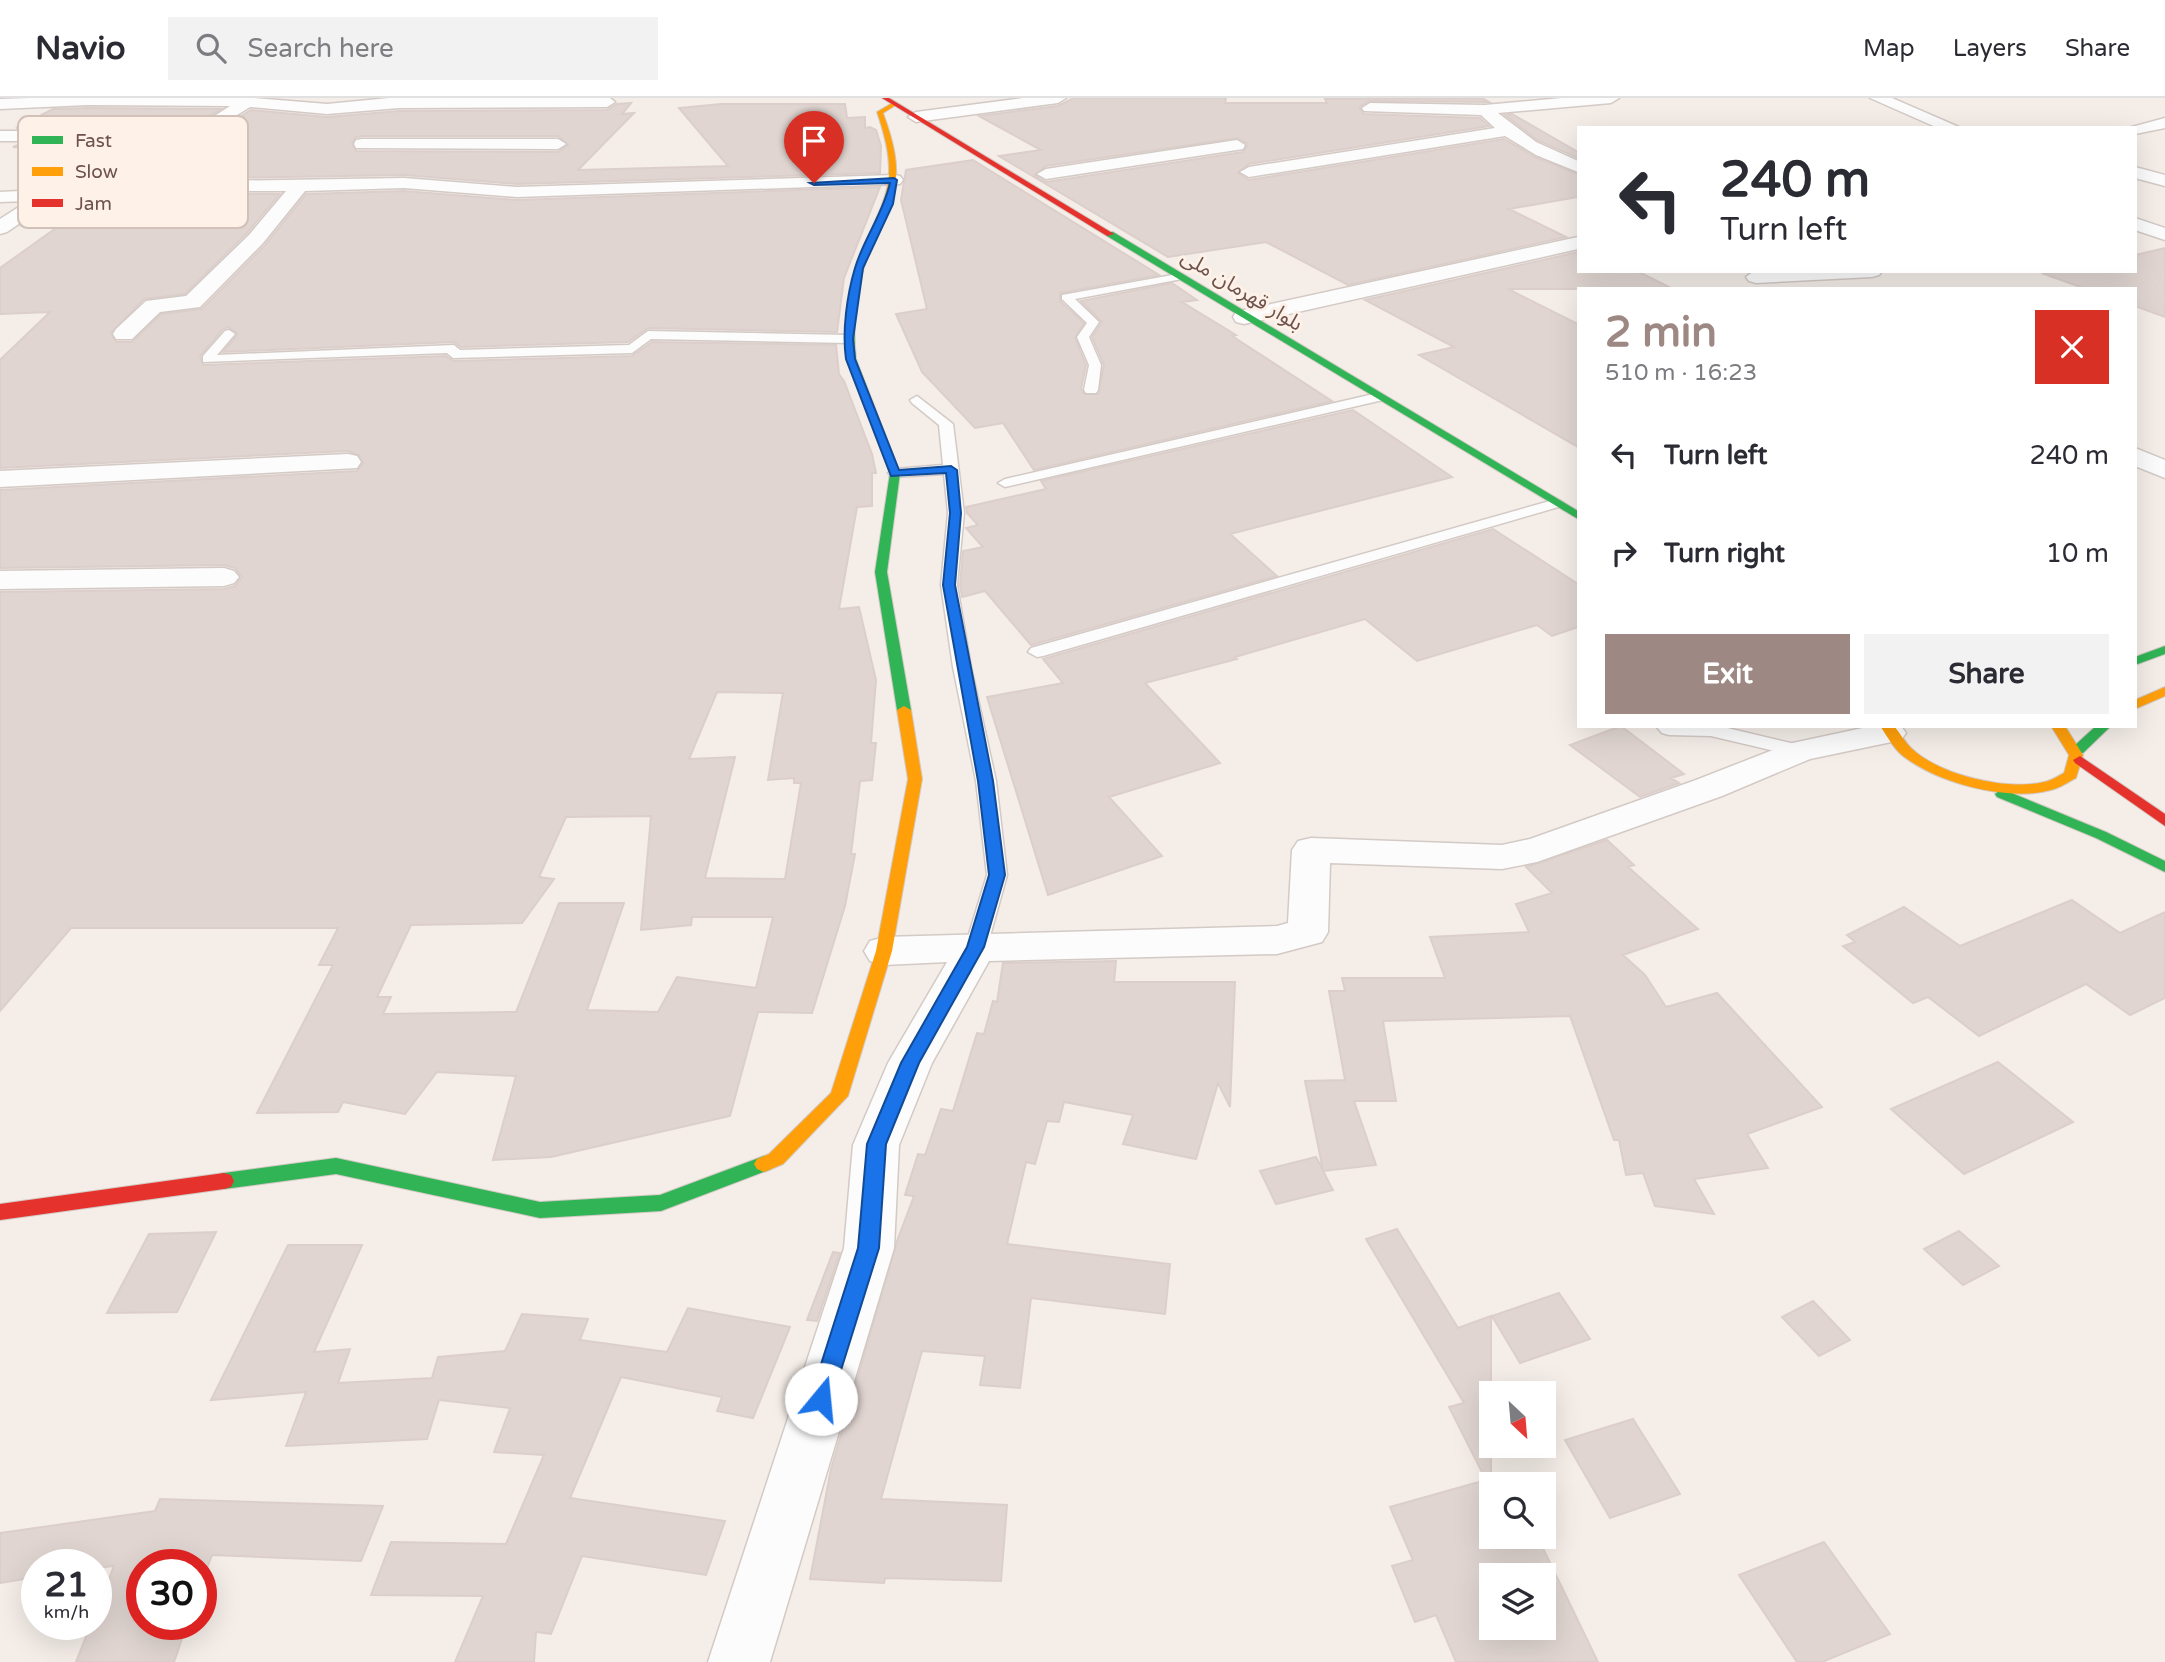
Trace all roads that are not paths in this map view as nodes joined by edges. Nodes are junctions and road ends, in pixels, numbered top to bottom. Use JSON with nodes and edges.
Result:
{"nodes":[{"id":1,"x":915,"y":98,"type":"edge"},
{"id":2,"x":1058,"y":98,"type":"edge"},
{"id":3,"x":1611,"y":98,"type":"edge"},
{"id":4,"x":1878,"y":98,"type":"edge"},
{"id":5,"x":121,"y":101,"type":"junction"},
{"id":6,"x":889,"y":101,"type":"edge"},
{"id":7,"x":247,"y":102,"type":"junction"},
{"id":8,"x":401,"y":102,"type":"edge"},
{"id":9,"x":607,"y":102,"type":"dead end"},
{"id":10,"x":1510,"y":102,"type":"edge"},
{"id":11,"x":0,"y":104,"type":"edge"},
{"id":12,"x":1370,"y":108,"type":"dead end"},
{"id":13,"x":1485,"y":110,"type":"junction"},
{"id":14,"x":941,"y":114,"type":"junction"},
{"id":15,"x":93,"y":116,"type":"edge"},
{"id":16,"x":226,"y":116,"type":"edge"},
{"id":17,"x":916,"y":117,"type":"junction"},
{"id":18,"x":1936,"y":119,"type":"junction"},
{"id":19,"x":1897,"y":122,"type":"dead end"},
{"id":20,"x":2165,"y":123,"type":"edge"},
{"id":21,"x":1949,"y":126,"type":"edge"},
{"id":22,"x":2137,"y":129,"type":"edge"},
{"id":23,"x":1506,"y":131,"type":"junction"},
{"id":24,"x":976,"y":134,"type":"dead end"},
{"id":25,"x":0,"y":136,"type":"edge"},
{"id":26,"x":18,"y":136,"type":"edge"},
{"id":27,"x":1237,"y":145,"type":"dead end"},
{"id":28,"x":1577,"y":167,"type":"edge"},
{"id":29,"x":333,"y":169,"type":"dead end"},
{"id":30,"x":1040,"y":171,"type":"joint"},
{"id":31,"x":1249,"y":172,"type":"dead end"},
{"id":32,"x":2137,"y":173,"type":"edge"},
{"id":33,"x":894,"y":180,"type":"junction"},
{"id":34,"x":2165,"y":181,"type":"edge"},
{"id":35,"x":248,"y":186,"type":"edge"},
{"id":36,"x":307,"y":186,"type":"junction"},
{"id":37,"x":1070,"y":188,"type":"dead end"},
{"id":38,"x":517,"y":192,"type":"junction"},
{"id":39,"x":18,"y":196,"type":"edge"},
{"id":40,"x":0,"y":197,"type":"edge"},
{"id":41,"x":18,"y":216,"type":"edge"},
{"id":42,"x":2137,"y":225,"type":"edge"},
{"id":43,"x":0,"y":228,"type":"edge"},
{"id":44,"x":2165,"y":234,"type":"edge"},
{"id":45,"x":1577,"y":243,"type":"edge"},
{"id":46,"x":1795,"y":273,"type":"edge"},
{"id":47,"x":1756,"y":274,"type":"edge"},
{"id":48,"x":1210,"y":275,"type":"dead end"},
{"id":49,"x":1178,"y":277,"type":"junction"},
{"id":50,"x":1773,"y":287,"type":"edge"},
{"id":51,"x":1269,"y":312,"type":"junction"},
{"id":52,"x":1244,"y":317,"type":"junction"},
{"id":53,"x":124,"y":334,"type":"dead end"},
{"id":54,"x":229,"y":334,"type":"dead end"},
{"id":55,"x":848,"y":339,"type":"junction"},
{"id":56,"x":1317,"y":340,"type":"dead end"},
{"id":57,"x":1091,"y":390,"type":"dead end"},
{"id":58,"x":1378,"y":397,"type":"junction"},
{"id":59,"x":918,"y":400,"type":"dead end"},
{"id":60,"x":2137,"y":457,"type":"edge"},
{"id":61,"x":348,"y":462,"type":"dead end"},
{"id":62,"x":951,"y":470,"type":"junction"},
{"id":63,"x":2165,"y":470,"type":"edge"},
{"id":64,"x":895,"y":473,"type":"junction"},
{"id":65,"x":0,"y":479,"type":"edge"},
{"id":66,"x":1005,"y":482,"type":"dead end"},
{"id":67,"x":1557,"y":503,"type":"junction"},
{"id":68,"x":1577,"y":515,"type":"edge"},
{"id":69,"x":224,"y":577,"type":"dead end"},
{"id":70,"x":0,"y":580,"type":"edge"},
{"id":71,"x":2165,"y":650,"type":"edge"},
{"id":72,"x":1037,"y":652,"type":"dead end"},
{"id":73,"x":2137,"y":659,"type":"edge"},
{"id":74,"x":2165,"y":691,"type":"edge"},
{"id":75,"x":2137,"y":704,"type":"edge"},
{"id":76,"x":1668,"y":728,"type":"edge"},
{"id":77,"x":2059,"y":728,"type":"edge"},
{"id":78,"x":2102,"y":728,"type":"edge"},
{"id":79,"x":1888,"y":730,"type":"edge"},
{"id":80,"x":1800,"y":751,"type":"junction"},
{"id":81,"x":2079,"y":755,"type":"junction"},
{"id":82,"x":1984,"y":786,"type":"junction"},
{"id":83,"x":2165,"y":821,"type":"edge"},
{"id":84,"x":2165,"y":867,"type":"edge"},
{"id":85,"x":976,"y":947,"type":"junction"},
{"id":86,"x":884,"y":951,"type":"junction"},
{"id":87,"x":0,"y":1212,"type":"edge"},
{"id":88,"x":739,"y":1662,"type":"edge"}],
"edges":[{"from":1,"to":14,"type":"main road"},
{"from":2,"to":14,"type":"street"},
{"from":3,"to":10,"type":"street"},
{"from":4,"to":18,"type":"street"},
{"from":5,"to":7,"type":"street"},
{"from":5,"to":11,"type":"street"},
{"from":5,"to":15,"type":"street"},
{"from":6,"to":17,"type":"main road","name":"بلوار قهرمان ملی"},
{"from":6,"to":33,"type":"main road"},
{"from":7,"to":8,"type":"street"},
{"from":7,"to":16,"type":"street"},
{"from":8,"to":9,"type":"street"},
{"from":8,"to":38,"type":"street"},
{"from":10,"to":13,"type":"street"},
{"from":12,"to":13,"type":"street"},
{"from":13,"to":23,"type":"street"},
{"from":14,"to":17,"type":"street"},
{"from":14,"to":24,"type":"main road"},
{"from":17,"to":49,"type":"main road","name":"بلوار قهرمان ملی"},
{"from":18,"to":19,"type":"street"},
{"from":18,"to":21,"type":"street"},
{"from":20,"to":22,"type":"street"},
{"from":23,"to":28,"type":"street"},
{"from":23,"to":31,"type":"street"},
{"from":25,"to":26,"type":"street"},
{"from":27,"to":30,"type":"street"},
{"from":29,"to":36,"type":"street"},
{"from":30,"to":37,"type":"main road"},
{"from":32,"to":34,"type":"street"},
{"from":33,"to":38,"type":"street"},
{"from":33,"to":55,"type":"main road"},
{"from":35,"to":36,"type":"street"},
{"from":36,"to":38,"type":"street"},
{"from":36,"to":53,"type":"street"},
{"from":39,"to":40,"type":"street"},
{"from":41,"to":43,"type":"street"},
{"from":42,"to":44,"type":"street"},
{"from":45,"to":51,"type":"street"},
{"from":46,"to":47,"type":"street"},
{"from":47,"to":50,"type":"street"},
{"from":48,"to":51,"type":"main road","name":"بلوار قهرمان ملی"},
{"from":49,"to":52,"type":"main road","name":"بلوار قهرمان ملی"},
{"from":49,"to":57,"type":"lane"},
{"from":51,"to":52,"type":"street"},
{"from":51,"to":56,"type":"main road","name":"بلوار قهرمان ملی"},
{"from":52,"to":58,"type":"main road","name":"بلوار قهرمان ملی"},
{"from":54,"to":55,"type":"lane"},
{"from":55,"to":64,"type":"main road"},
{"from":58,"to":66,"type":"lane"},
{"from":58,"to":67,"type":"main road","name":"بلوار قهرمان ملی"},
{"from":59,"to":62,"type":"lane"},
{"from":60,"to":63,"type":"street"},
{"from":61,"to":65,"type":"street"},
{"from":62,"to":64,"type":"lane"},
{"from":62,"to":85,"type":"lane"},
{"from":64,"to":86,"type":"main road"},
{"from":67,"to":68,"type":"main road","name":"بلوار قهرمان ملی"},
{"from":67,"to":72,"type":"lane"},
{"from":69,"to":70,"type":"street"},
{"from":71,"to":73,"type":"main road"},
{"from":74,"to":75,"type":"main road"},
{"from":76,"to":80,"type":"lane"},
{"from":77,"to":81,"type":"main road"},
{"from":78,"to":81,"type":"main road"},
{"from":79,"to":80,"type":"street"},
{"from":79,"to":82,"type":"main road"},
{"from":80,"to":85,"type":"street"},
{"from":81,"to":82,"type":"main road"},
{"from":81,"to":83,"type":"main road"},
{"from":82,"to":84,"type":"main road"},
{"from":85,"to":86,"type":"street"},
{"from":85,"to":88,"type":"street"},
{"from":86,"to":87,"type":"main road"}]}
